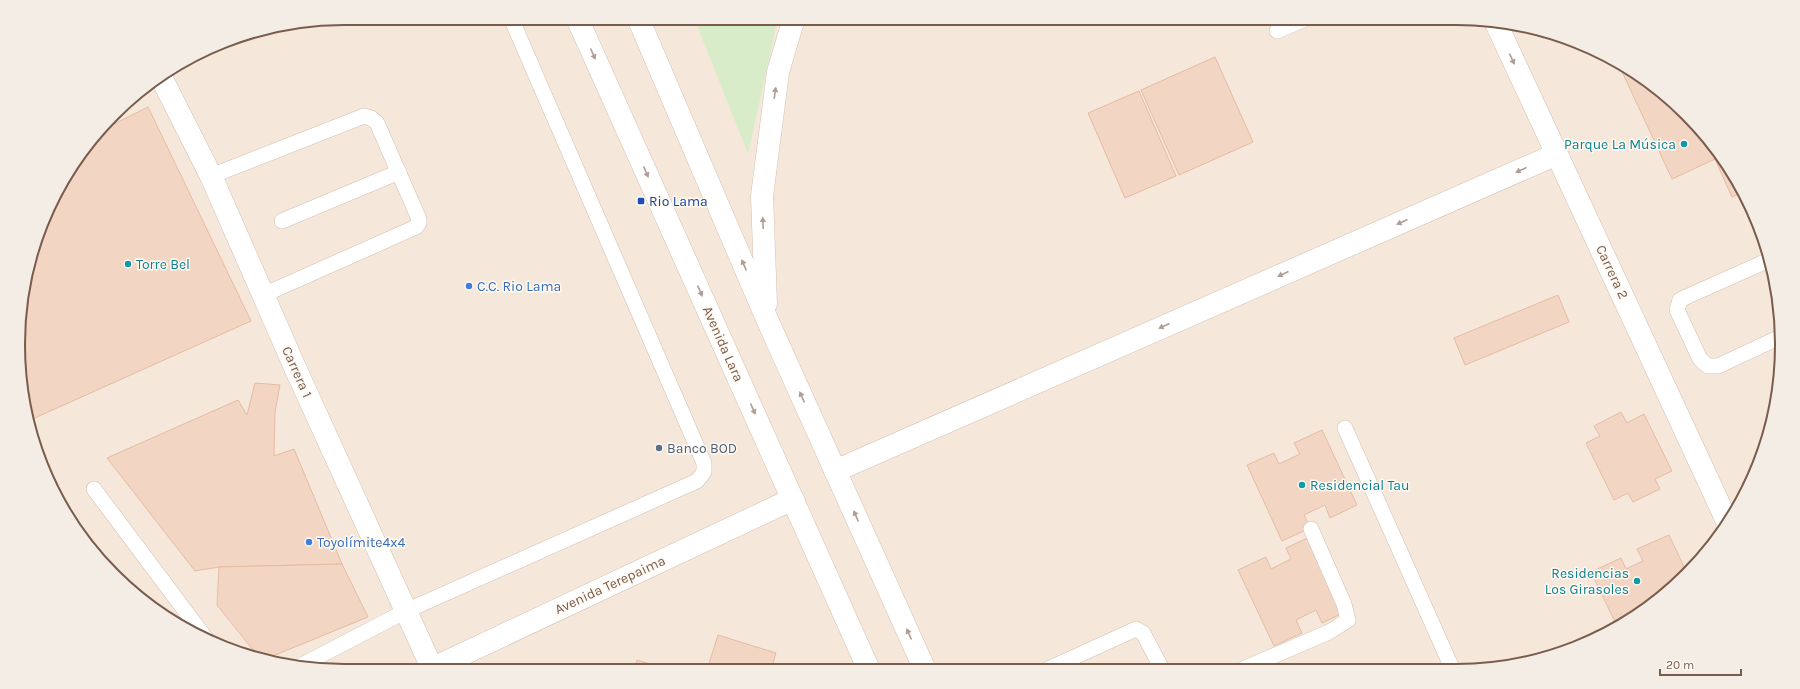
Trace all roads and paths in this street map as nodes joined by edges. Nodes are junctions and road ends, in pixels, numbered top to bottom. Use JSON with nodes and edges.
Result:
{"nodes":[{"id":1,"x":514,"y":25,"type":"edge"},
{"id":2,"x":580,"y":25,"type":"edge"},
{"id":3,"x":641,"y":25,"type":"edge"},
{"id":4,"x":792,"y":25,"type":"edge"},
{"id":5,"x":1289,"y":25,"type":"edge"},
{"id":6,"x":1498,"y":28,"type":"edge"},
{"id":7,"x":1276,"y":30,"type":"dead end"},
{"id":8,"x":164,"y":81,"type":"edge"},
{"id":9,"x":1557,"y":154,"type":"junction"},
{"id":10,"x":399,"y":172,"type":"junction"},
{"id":11,"x":211,"y":176,"type":"junction"},
{"id":12,"x":282,"y":221,"type":"dead end"},
{"id":13,"x":1764,"y":263,"type":"edge"},
{"id":14,"x":263,"y":295,"type":"junction"},
{"id":15,"x":766,"y":318,"type":"junction"},
{"id":16,"x":1775,"y":339,"type":"edge"},
{"id":17,"x":1345,"y":428,"type":"dead end"},
{"id":18,"x":835,"y":471,"type":"junction"},
{"id":19,"x":94,"y":490,"type":"dead end"},
{"id":20,"x":793,"y":499,"type":"junction"},
{"id":21,"x":1725,"y":516,"type":"edge"},
{"id":22,"x":1311,"y":529,"type":"dead end"},
{"id":23,"x":406,"y":611,"type":"junction"},
{"id":24,"x":198,"y":628,"type":"edge"},
{"id":25,"x":309,"y":662,"type":"edge"},
{"id":26,"x":428,"y":664,"type":"edge"},
{"id":27,"x":443,"y":664,"type":"edge"},
{"id":28,"x":865,"y":664,"type":"edge"},
{"id":29,"x":922,"y":664,"type":"edge"},
{"id":30,"x":1059,"y":664,"type":"edge"},
{"id":31,"x":1159,"y":664,"type":"edge"},
{"id":32,"x":1255,"y":664,"type":"edge"},
{"id":33,"x":1450,"y":664,"type":"edge"}],
"edges":[{"from":1,"to":23,"type":"lane"},
{"from":2,"to":20,"type":"street","name":"Avenida Lara","one_way":true},
{"from":15,"to":3,"type":"street","one_way":true},
{"from":15,"to":4,"type":"street","one_way":true},
{"from":5,"to":7,"type":"lane"},
{"from":6,"to":9,"type":"street","name":"Carrera 2","one_way":true},
{"from":8,"to":11,"type":"street","name":"Carrera 1"},
{"from":9,"to":18,"type":"street","one_way":true},
{"from":9,"to":21,"type":"street","name":"Carrera 2"},
{"from":10,"to":11,"type":"lane"},
{"from":10,"to":12,"type":"lane"},
{"from":10,"to":14,"type":"lane"},
{"from":11,"to":14,"type":"street","name":"Carrera 1"},
{"from":13,"to":16,"type":"lane"},
{"from":14,"to":23,"type":"street","name":"Carrera 1"},
{"from":18,"to":15,"type":"street","one_way":true},
{"from":17,"to":33,"type":"lane"},
{"from":29,"to":18,"type":"street","one_way":true},
{"from":19,"to":24,"type":"lane"},
{"from":20,"to":27,"type":"street","name":"Avenida Terepaima"},
{"from":20,"to":28,"type":"street","name":"Avenida Lara"},
{"from":22,"to":32,"type":"lane"},
{"from":23,"to":25,"type":"lane"},
{"from":23,"to":26,"type":"street","name":"Carrera 1"},
{"from":30,"to":31,"type":"lane"}]}
